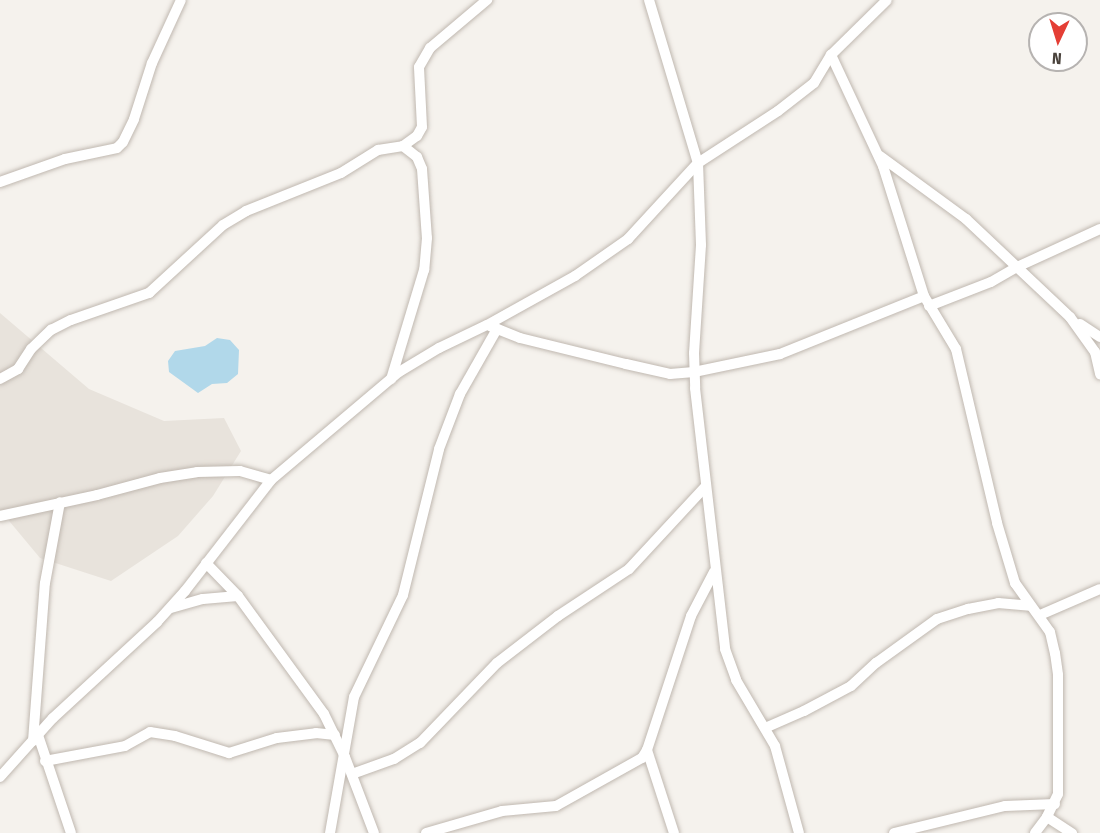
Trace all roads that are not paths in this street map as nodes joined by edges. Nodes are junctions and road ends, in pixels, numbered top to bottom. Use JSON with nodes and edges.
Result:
{"nodes":[{"id":1,"x":181,"y":0,"type":"edge"},
{"id":2,"x":487,"y":0,"type":"edge"},
{"id":3,"x":649,"y":0,"type":"edge"},
{"id":4,"x":887,"y":0,"type":"edge"},
{"id":5,"x":831,"y":55,"type":"junction"},
{"id":6,"x":403,"y":147,"type":"junction"},
{"id":7,"x":877,"y":154,"type":"junction"},
{"id":8,"x":698,"y":163,"type":"junction"},
{"id":9,"x":0,"y":182,"type":"edge"},
{"id":10,"x":1100,"y":229,"type":"edge"},
{"id":11,"x":1017,"y":267,"type":"junction"},
{"id":12,"x":927,"y":301,"type":"junction"},
{"id":13,"x":1070,"y":317,"type":"junction"},
{"id":14,"x":492,"y":327,"type":"junction"},
{"id":15,"x":1100,"y":337,"type":"edge"},
{"id":16,"x":694,"y":372,"type":"junction"},
{"id":17,"x":1100,"y":374,"type":"edge"},
{"id":18,"x":0,"y":379,"type":"edge"},
{"id":19,"x":392,"y":379,"type":"junction"},
{"id":20,"x":271,"y":480,"type":"junction"},
{"id":21,"x":705,"y":487,"type":"junction"},
{"id":22,"x":60,"y":502,"type":"junction"},
{"id":23,"x":0,"y":516,"type":"edge"},
{"id":24,"x":206,"y":564,"type":"junction"},
{"id":25,"x":714,"y":572,"type":"junction"},
{"id":26,"x":1100,"y":589,"type":"edge"},
{"id":27,"x":238,"y":596,"type":"junction"},
{"id":28,"x":1030,"y":606,"type":"junction"},
{"id":29,"x":170,"y":608,"type":"junction"},
{"id":30,"x":1040,"y":615,"type":"junction"},
{"id":31,"x":765,"y":728,"type":"junction"},
{"id":32,"x":335,"y":735,"type":"junction"},
{"id":33,"x":35,"y":738,"type":"junction"},
{"id":34,"x":647,"y":750,"type":"junction"},
{"id":35,"x":345,"y":757,"type":"junction"},
{"id":36,"x":45,"y":761,"type":"junction"},
{"id":37,"x":352,"y":774,"type":"junction"},
{"id":38,"x":0,"y":777,"type":"edge"},
{"id":39,"x":1054,"y":804,"type":"junction"},
{"id":40,"x":1047,"y":818,"type":"junction"},
{"id":41,"x":71,"y":833,"type":"edge"},
{"id":42,"x":330,"y":833,"type":"edge"},
{"id":43,"x":374,"y":833,"type":"edge"},
{"id":44,"x":426,"y":833,"type":"edge"},
{"id":45,"x":674,"y":833,"type":"edge"},
{"id":46,"x":799,"y":833,"type":"edge"},
{"id":47,"x":894,"y":833,"type":"edge"},
{"id":48,"x":1035,"y":833,"type":"edge"},
{"id":49,"x":1072,"y":833,"type":"edge"}],
"edges":[{"from":1,"to":9,"type":"street"},
{"from":2,"to":6,"type":"street"},
{"from":3,"to":8,"type":"street"},
{"from":4,"to":5,"type":"street"},
{"from":5,"to":7,"type":"street"},
{"from":5,"to":8,"type":"street"},
{"from":6,"to":18,"type":"street"},
{"from":6,"to":19,"type":"street"},
{"from":7,"to":11,"type":"street"},
{"from":7,"to":12,"type":"street"},
{"from":8,"to":14,"type":"street"},
{"from":8,"to":16,"type":"street"},
{"from":10,"to":11,"type":"street"},
{"from":11,"to":12,"type":"street"},
{"from":11,"to":13,"type":"street"},
{"from":12,"to":16,"type":"street"},
{"from":12,"to":28,"type":"street"},
{"from":13,"to":15,"type":"street"},
{"from":13,"to":17,"type":"street"},
{"from":14,"to":16,"type":"street"},
{"from":14,"to":19,"type":"street"},
{"from":14,"to":35,"type":"street"},
{"from":16,"to":21,"type":"street"},
{"from":19,"to":20,"type":"street"},
{"from":20,"to":22,"type":"street"},
{"from":20,"to":24,"type":"street"},
{"from":21,"to":25,"type":"street"},
{"from":21,"to":37,"type":"street"},
{"from":22,"to":23,"type":"street"},
{"from":22,"to":33,"type":"street"},
{"from":24,"to":27,"type":"street"},
{"from":24,"to":29,"type":"street"},
{"from":25,"to":31,"type":"street"},
{"from":25,"to":34,"type":"street"},
{"from":26,"to":30,"type":"street"},
{"from":27,"to":29,"type":"street"},
{"from":27,"to":32,"type":"street"},
{"from":28,"to":30,"type":"street"},
{"from":28,"to":31,"type":"street"},
{"from":29,"to":33,"type":"street"},
{"from":30,"to":39,"type":"street"},
{"from":31,"to":46,"type":"street"},
{"from":32,"to":35,"type":"street"},
{"from":32,"to":36,"type":"street"},
{"from":33,"to":36,"type":"street"},
{"from":33,"to":38,"type":"street"},
{"from":34,"to":44,"type":"street"},
{"from":34,"to":45,"type":"street"},
{"from":35,"to":37,"type":"street"},
{"from":35,"to":42,"type":"street"},
{"from":36,"to":41,"type":"street"},
{"from":37,"to":43,"type":"street"},
{"from":39,"to":40,"type":"street"},
{"from":39,"to":47,"type":"street"},
{"from":40,"to":48,"type":"street"},
{"from":40,"to":49,"type":"street"}]}
